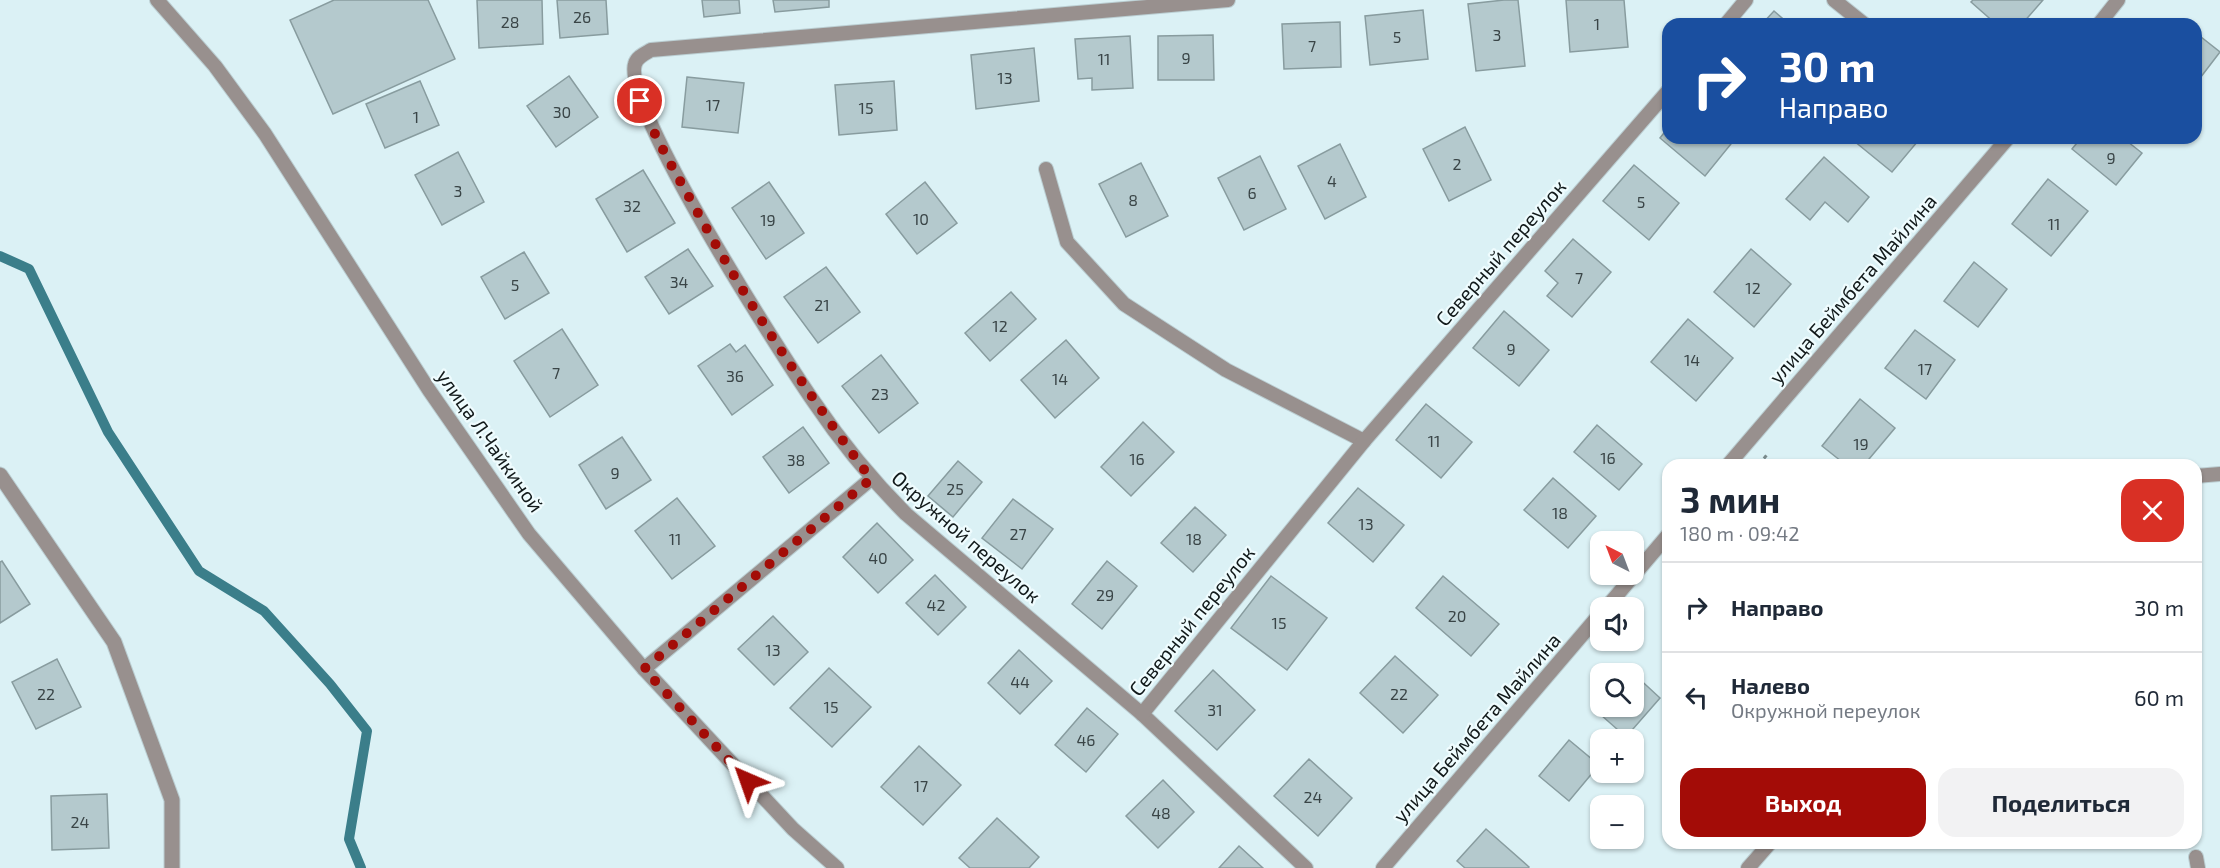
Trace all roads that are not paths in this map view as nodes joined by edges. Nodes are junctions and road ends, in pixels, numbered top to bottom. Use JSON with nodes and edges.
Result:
{"nodes":[{"id":1,"x":157,"y":0,"type":"edge"},
{"id":2,"x":1228,"y":0,"type":"edge"},
{"id":3,"x":1746,"y":0,"type":"edge"},
{"id":4,"x":1834,"y":0,"type":"edge"},
{"id":5,"x":2118,"y":0,"type":"edge"},
{"id":6,"x":1731,"y":18,"type":"edge"},
{"id":7,"x":1856,"y":18,"type":"edge"},
{"id":8,"x":2104,"y":18,"type":"edge"},
{"id":9,"x":1662,"y":97,"type":"edge"},
{"id":10,"x":2002,"y":144,"type":"edge"},
{"id":11,"x":1046,"y":169,"type":"dead end"},
{"id":12,"x":1364,"y":441,"type":"junction"},
{"id":13,"x":1733,"y":459,"type":"edge"},
{"id":14,"x":0,"y":474,"type":"edge"},
{"id":15,"x":2220,"y":474,"type":"edge"},
{"id":16,"x":2202,"y":476,"type":"edge"},
{"id":17,"x":871,"y":479,"type":"junction"},
{"id":18,"x":1662,"y":543,"type":"edge"},
{"id":19,"x":1615,"y":597,"type":"edge"},
{"id":20,"x":1590,"y":626,"type":"edge"},
{"id":21,"x":644,"y":669,"type":"junction"},
{"id":22,"x":1142,"y":714,"type":"junction"},
{"id":23,"x":1766,"y":849,"type":"edge"},
{"id":24,"x":1755,"y":865,"type":"edge"},
{"id":25,"x":172,"y":868,"type":"edge"},
{"id":26,"x":837,"y":868,"type":"edge"},
{"id":27,"x":1306,"y":868,"type":"edge"},
{"id":28,"x":1383,"y":868,"type":"edge"}],
"edges":[{"from":1,"to":21,"type":"lane","name":"улица Л.Чайкиной"},
{"from":2,"to":17,"type":"lane","name":"Окружной переулок"},
{"from":3,"to":6,"type":"lane"},
{"from":4,"to":7,"type":"lane"},
{"from":5,"to":8,"type":"lane"},
{"from":9,"to":12,"type":"lane","name":"Северный переулок"},
{"from":10,"to":13,"type":"lane","name":"улица Беймбета Майлина"},
{"from":11,"to":12,"type":"lane"},
{"from":12,"to":22,"type":"lane","name":"Северный переулок"},
{"from":14,"to":25,"type":"street"},
{"from":15,"to":16,"type":"lane"},
{"from":17,"to":21,"type":"lane"},
{"from":17,"to":22,"type":"lane","name":"Окружной переулок"},
{"from":18,"to":19,"type":"lane"},
{"from":20,"to":28,"type":"lane","name":"улица Беймбета Майлина"},
{"from":21,"to":26,"type":"lane","name":"улица Л.Чайкиной"},
{"from":22,"to":27,"type":"lane","name":"Окружной переулок"},
{"from":23,"to":24,"type":"lane"}]}
